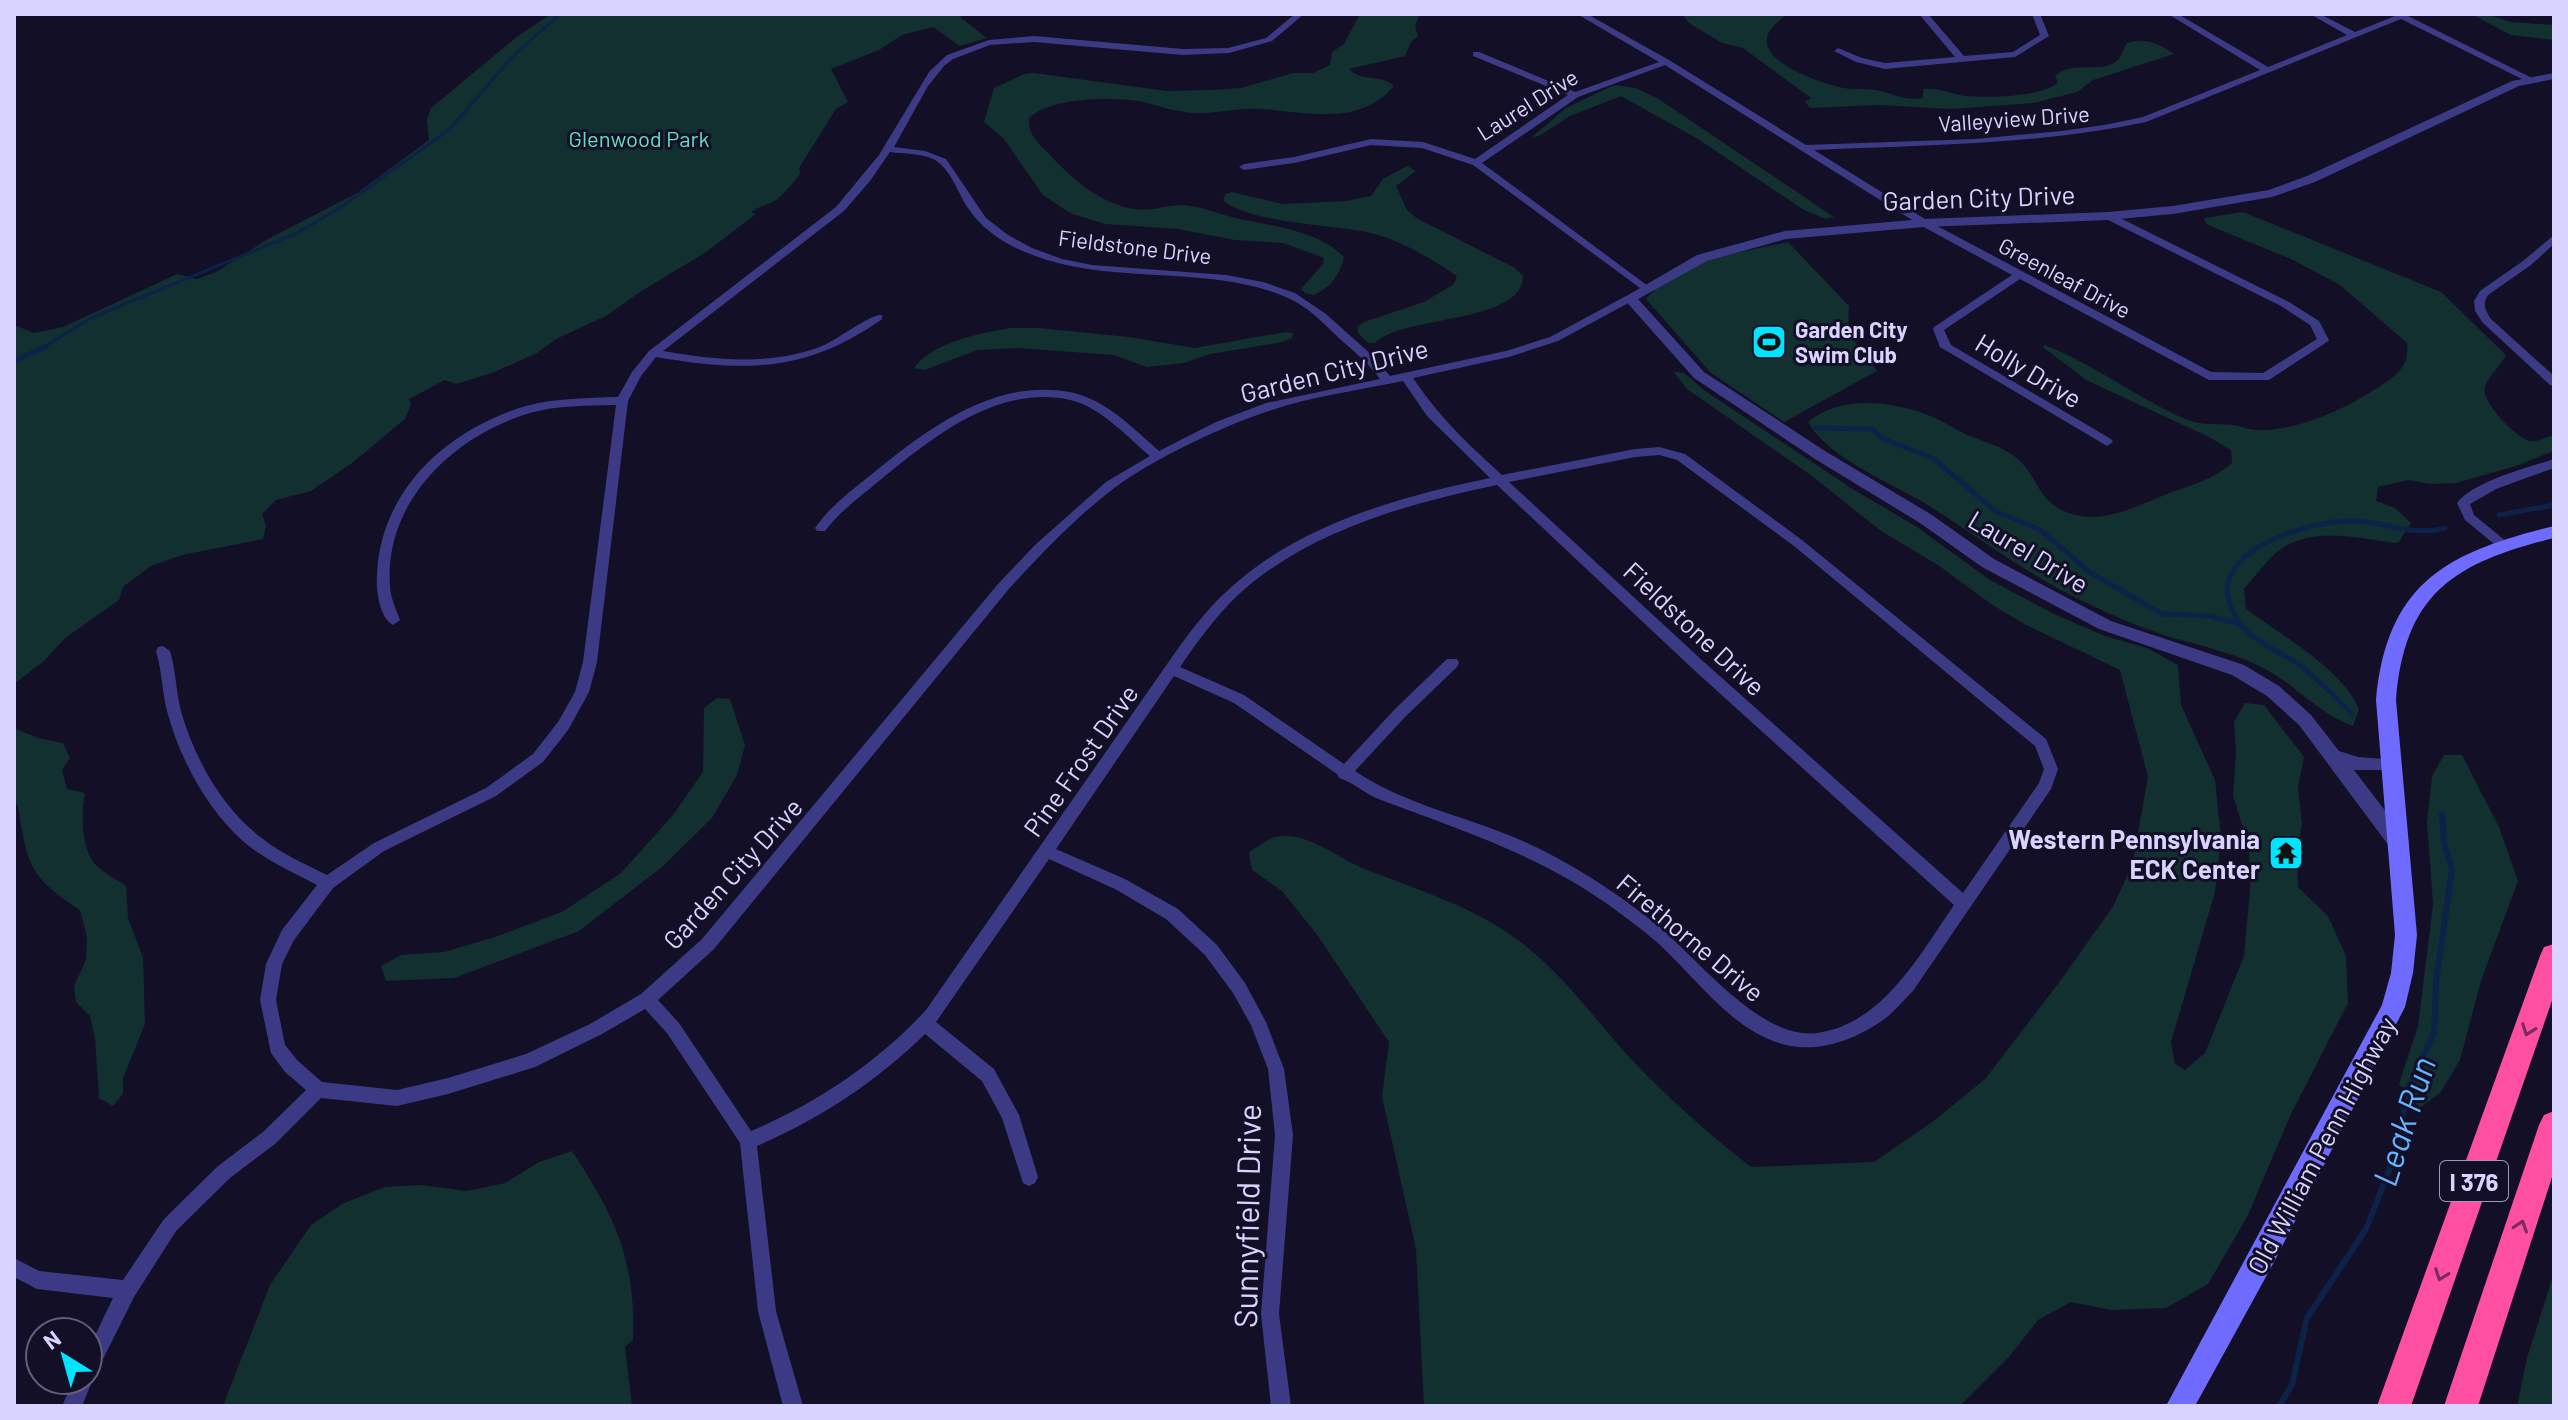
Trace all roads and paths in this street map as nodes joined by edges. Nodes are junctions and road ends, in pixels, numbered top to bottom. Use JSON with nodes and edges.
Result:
{"nodes":[{"id":1,"x":1300,"y":14,"type":"edge"},
{"id":2,"x":1581,"y":14,"type":"edge"},
{"id":3,"x":1923,"y":14,"type":"edge"},
{"id":4,"x":2036,"y":14,"type":"edge"},
{"id":5,"x":2172,"y":14,"type":"edge"},
{"id":6,"x":2314,"y":14,"type":"edge"},
{"id":7,"x":2398,"y":15,"type":"edge"},
{"id":8,"x":2352,"y":34,"type":"junction"},
{"id":9,"x":1838,"y":51,"type":"dead end"},
{"id":10,"x":1476,"y":54,"type":"dead end"},
{"id":11,"x":1962,"y":59,"type":"junction"},
{"id":12,"x":1666,"y":62,"type":"junction"},
{"id":13,"x":2265,"y":69,"type":"junction"},
{"id":14,"x":2554,"y":76,"type":"edge"},
{"id":15,"x":2529,"y":79,"type":"junction"},
{"id":16,"x":1575,"y":95,"type":"junction"},
{"id":17,"x":1802,"y":148,"type":"junction"},
{"id":18,"x":888,"y":149,"type":"junction"},
{"id":19,"x":1476,"y":163,"type":"junction"},
{"id":20,"x":1244,"y":167,"type":"dead end"},
{"id":21,"x":2108,"y":216,"type":"junction"},
{"id":22,"x":1924,"y":223,"type":"junction"},
{"id":23,"x":2554,"y":238,"type":"edge"},
{"id":24,"x":2019,"y":275,"type":"junction"},
{"id":25,"x":1637,"y":293,"type":"junction"},
{"id":26,"x":878,"y":317,"type":"dead end"},
{"id":27,"x":653,"y":353,"type":"junction"},
{"id":28,"x":1405,"y":375,"type":"junction"},
{"id":29,"x":1386,"y":379,"type":"junction"},
{"id":30,"x":2554,"y":382,"type":"edge"},
{"id":31,"x":622,"y":401,"type":"junction"},
{"id":32,"x":2107,"y":442,"type":"dead end"},
{"id":33,"x":1158,"y":456,"type":"junction"},
{"id":34,"x":2554,"y":463,"type":"edge"},
{"id":35,"x":1501,"y":482,"type":"junction"},
{"id":36,"x":821,"y":528,"type":"dead end"},
{"id":37,"x":2554,"y":532,"type":"edge"},
{"id":38,"x":2503,"y":545,"type":"junction"},
{"id":39,"x":393,"y":620,"type":"dead end"},
{"id":40,"x":163,"y":651,"type":"dead end"},
{"id":41,"x":1452,"y":663,"type":"dead end"},
{"id":42,"x":1171,"y":669,"type":"junction"},
{"id":43,"x":2332,"y":756,"type":"junction"},
{"id":44,"x":2391,"y":765,"type":"junction"},
{"id":45,"x":1344,"y":774,"type":"junction"},
{"id":46,"x":2396,"y":840,"type":"junction"},
{"id":47,"x":1046,"y":851,"type":"junction"},
{"id":48,"x":328,"y":883,"type":"junction"},
{"id":49,"x":1964,"y":904,"type":"junction"},
{"id":50,"x":2554,"y":956,"type":"edge"},
{"id":51,"x":647,"y":999,"type":"junction"},
{"id":52,"x":925,"y":1023,"type":"junction"},
{"id":53,"x":318,"y":1090,"type":"junction"},
{"id":54,"x":2554,"y":1125,"type":"edge"},
{"id":55,"x":748,"y":1141,"type":"junction"},
{"id":56,"x":1029,"y":1177,"type":"dead end"},
{"id":57,"x":14,"y":1267,"type":"edge"},
{"id":58,"x":127,"y":1290,"type":"junction"},
{"id":59,"x":104,"y":1338,"type":"edge"},
{"id":60,"x":793,"y":1406,"type":"edge"},
{"id":61,"x":1281,"y":1406,"type":"edge"},
{"id":62,"x":2180,"y":1406,"type":"edge"},
{"id":63,"x":2394,"y":1406,"type":"edge"},
{"id":64,"x":2461,"y":1406,"type":"edge"}],
"edges":[{"from":1,"to":18,"type":"street"},
{"from":2,"to":12,"type":"street","name":"Greenleaf Drive"},
{"from":3,"to":11,"type":"street"},
{"from":4,"to":11,"type":"street"},
{"from":5,"to":13,"type":"street"},
{"from":6,"to":8,"type":"street"},
{"from":7,"to":8,"type":"street","name":"Valleyview Drive"},
{"from":7,"to":15,"type":"street"},
{"from":8,"to":13,"type":"street","name":"Valleyview Drive"},
{"from":9,"to":11,"type":"street"},
{"from":10,"to":16,"type":"street"},
{"from":12,"to":16,"type":"street","name":"Laurel Drive"},
{"from":12,"to":17,"type":"street","name":"Greenleaf Drive"},
{"from":13,"to":17,"type":"street","name":"Valleyview Drive"},
{"from":14,"to":15,"type":"street","name":"Garden City Drive"},
{"from":15,"to":21,"type":"street","name":"Garden City Drive"},
{"from":16,"to":19,"type":"street","name":"Laurel Drive"},
{"from":17,"to":22,"type":"street","name":"Greenleaf Drive"},
{"from":18,"to":27,"type":"street"},
{"from":18,"to":29,"type":"street","name":"Fieldstone Drive"},
{"from":19,"to":20,"type":"street"},
{"from":19,"to":25,"type":"street","name":"Laurel Drive"},
{"from":21,"to":22,"type":"street","name":"Garden City Drive"},
{"from":21,"to":24,"type":"street","name":"Greenleaf Drive"},
{"from":22,"to":24,"type":"street","name":"Greenleaf Drive"},
{"from":22,"to":25,"type":"street","name":"Garden City Drive"},
{"from":23,"to":30,"type":"street"},
{"from":24,"to":32,"type":"street","name":"Holly Drive"},
{"from":25,"to":28,"type":"street","name":"Garden City Drive"},
{"from":25,"to":43,"type":"street","name":"Laurel Drive"},
{"from":26,"to":27,"type":"street"},
{"from":27,"to":31,"type":"street"},
{"from":28,"to":29,"type":"street","name":"Garden City Drive"},
{"from":28,"to":35,"type":"street","name":"Fieldstone Drive"},
{"from":29,"to":33,"type":"street","name":"Garden City Drive"},
{"from":31,"to":39,"type":"street"},
{"from":31,"to":48,"type":"street"},
{"from":33,"to":36,"type":"street"},
{"from":33,"to":51,"type":"street","name":"Garden City Drive"},
{"from":34,"to":38,"type":"street"},
{"from":35,"to":42,"type":"street","name":"Pine Frost Drive"},
{"from":35,"to":49,"type":"street","name":"Fieldstone Drive"},
{"from":35,"to":49,"type":"street","name":"Firethorne Drive"},
{"from":37,"to":38,"type":"main road","name":"Old William Penn Highway"},
{"from":38,"to":44,"type":"main road","name":"Old William Penn Highway"},
{"from":40,"to":48,"type":"street"},
{"from":41,"to":45,"type":"street"},
{"from":42,"to":45,"type":"street","name":"Firethorne Drive"},
{"from":42,"to":47,"type":"street","name":"Pine Frost Drive"},
{"from":43,"to":44,"type":"street"},
{"from":43,"to":46,"type":"street","name":"Laurel Drive"},
{"from":44,"to":46,"type":"main road","name":"Old William Penn Highway"},
{"from":45,"to":49,"type":"street","name":"Firethorne Drive"},
{"from":46,"to":62,"type":"main road","name":"Old William Penn Highway"},
{"from":47,"to":52,"type":"street","name":"Pine Frost Drive"},
{"from":47,"to":61,"type":"street","name":"Sunnyfield Drive"},
{"from":48,"to":53,"type":"street"},
{"from":50,"to":63,"type":"highway","number":"I 376","one_way":true},
{"from":51,"to":53,"type":"street","name":"Garden City Drive"},
{"from":51,"to":55,"type":"street"},
{"from":52,"to":55,"type":"street","name":"Pine Frost Drive"},
{"from":52,"to":56,"type":"street"},
{"from":53,"to":58,"type":"street"},
{"from":64,"to":54,"type":"highway","number":"I 376","one_way":true},
{"from":55,"to":60,"type":"street"},
{"from":57,"to":58,"type":"street"},
{"from":58,"to":59,"type":"street"}]}
